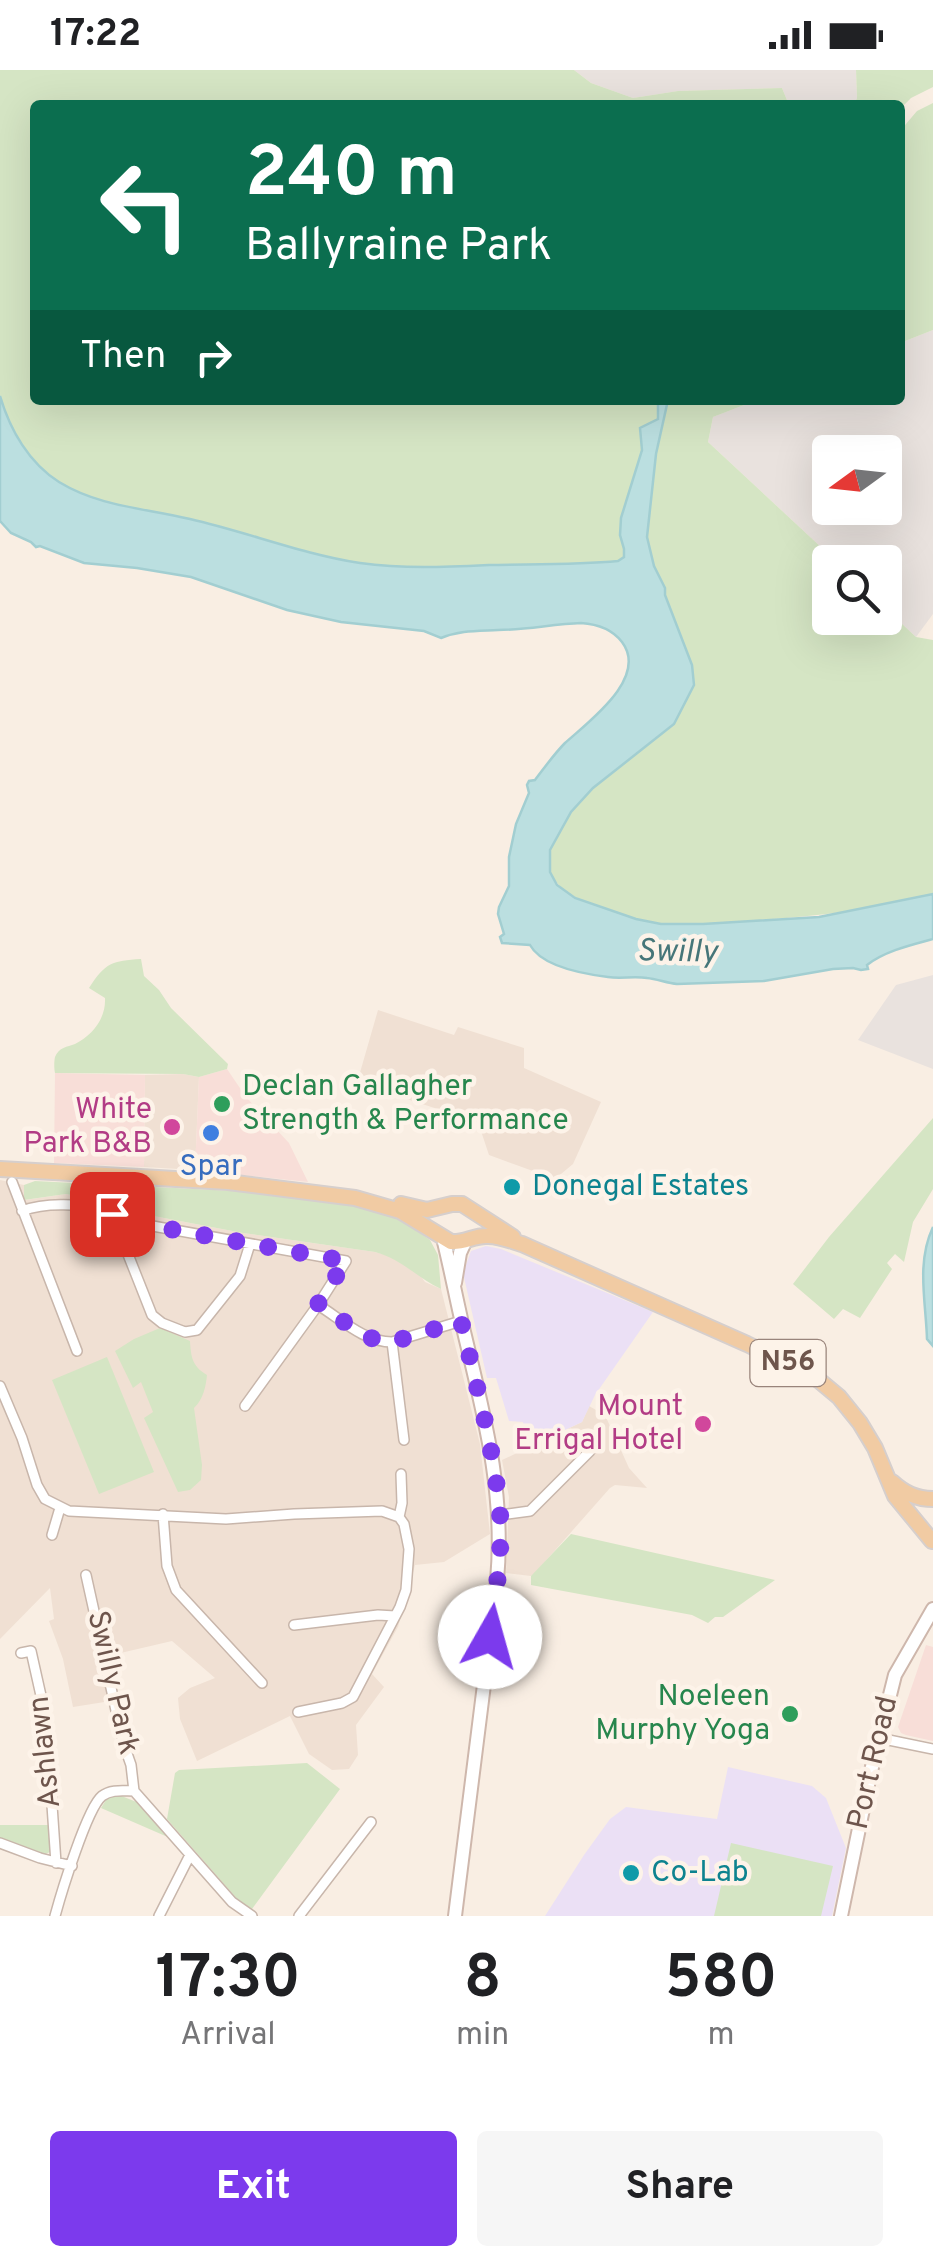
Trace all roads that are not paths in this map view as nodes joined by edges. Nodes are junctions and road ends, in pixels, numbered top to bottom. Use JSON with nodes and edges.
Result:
{"nodes":[{"id":1,"x":7,"y":1173,"type":"edge"},
{"id":2,"x":0,"y":1184,"type":"edge"},
{"id":3,"x":371,"y":1201,"type":"junction"},
{"id":4,"x":444,"y":1207,"type":"junction"},
{"id":5,"x":22,"y":1210,"type":"junction"},
{"id":6,"x":471,"y":1210,"type":"junction"},
{"id":7,"x":114,"y":1219,"type":"junction"},
{"id":8,"x":442,"y":1236,"type":"junction"},
{"id":9,"x":467,"y":1240,"type":"junction"},
{"id":10,"x":250,"y":1244,"type":"junction"},
{"id":11,"x":522,"y":1244,"type":"junction"},
{"id":12,"x":455,"y":1288,"type":"junction"},
{"id":13,"x":318,"y":1304,"type":"junction"},
{"id":14,"x":461,"y":1321,"type":"junction"},
{"id":15,"x":392,"y":1342,"type":"junction"},
{"id":16,"x":77,"y":1351,"type":"dead end"},
{"id":17,"x":0,"y":1386,"type":"edge"},
{"id":18,"x":245,"y":1406,"type":"dead end"},
{"id":19,"x":404,"y":1440,"type":"dead end"},
{"id":20,"x":590,"y":1451,"type":"dead end"},
{"id":21,"x":401,"y":1474,"type":"dead end"},
{"id":22,"x":888,"y":1477,"type":"junction"},
{"id":23,"x":933,"y":1499,"type":"edge"},
{"id":24,"x":60,"y":1508,"type":"junction"},
{"id":25,"x":163,"y":1514,"type":"junction"},
{"id":26,"x":500,"y":1515,"type":"junction"},
{"id":27,"x":399,"y":1516,"type":"junction"},
{"id":28,"x":933,"y":1522,"type":"edge"},
{"id":29,"x":52,"y":1534,"type":"dead end"},
{"id":30,"x":933,"y":1542,"type":"edge"},
{"id":31,"x":86,"y":1575,"type":"dead end"},
{"id":32,"x":931,"y":1614,"type":"edge"},
{"id":33,"x":394,"y":1616,"type":"junction"},
{"id":34,"x":294,"y":1624,"type":"dead end"},
{"id":35,"x":22,"y":1653,"type":"dead end"},
{"id":36,"x":262,"y":1683,"type":"dead end"},
{"id":37,"x":298,"y":1712,"type":"dead end"},
{"id":38,"x":879,"y":1738,"type":"junction"},
{"id":39,"x":933,"y":1749,"type":"edge"},
{"id":40,"x":134,"y":1790,"type":"junction"},
{"id":41,"x":372,"y":1822,"type":"dead end"},
{"id":42,"x":0,"y":1843,"type":"edge"},
{"id":43,"x":190,"y":1856,"type":"junction"},
{"id":44,"x":56,"y":1862,"type":"junction"},
{"id":45,"x":72,"y":1866,"type":"junction"},
{"id":46,"x":55,"y":1916,"type":"edge"},
{"id":47,"x":159,"y":1916,"type":"edge"},
{"id":48,"x":252,"y":1916,"type":"edge"},
{"id":49,"x":298,"y":1916,"type":"edge"},
{"id":50,"x":455,"y":1916,"type":"edge"},
{"id":51,"x":841,"y":1916,"type":"edge"}],
"edges":[{"from":1,"to":2,"type":"street"},
{"from":1,"to":3,"type":"main road","number":"N56"},
{"from":1,"to":5,"type":"street"},
{"from":3,"to":4,"type":"main road","number":"N56"},
{"from":3,"to":8,"type":"main road","number":"N56"},
{"from":4,"to":6,"type":"main road","number":"N56"},
{"from":4,"to":8,"type":"main road"},
{"from":5,"to":7,"type":"street"},
{"from":5,"to":16,"type":"street"},
{"from":6,"to":9,"type":"main road"},
{"from":6,"to":11,"type":"main road","number":"N56"},
{"from":7,"to":10,"type":"street"},
{"from":7,"to":10,"type":"street"},
{"from":8,"to":9,"type":"main road","number":"N56"},
{"from":8,"to":12,"type":"main road"},
{"from":9,"to":11,"type":"main road","number":"N56"},
{"from":9,"to":12,"type":"main road"},
{"from":10,"to":13,"type":"street"},
{"from":11,"to":22,"type":"main road","number":"N56"},
{"from":12,"to":14,"type":"main road"},
{"from":13,"to":15,"type":"street"},
{"from":13,"to":18,"type":"street"},
{"from":14,"to":15,"type":"street"},
{"from":14,"to":26,"type":"main road"},
{"from":15,"to":19,"type":"street"},
{"from":17,"to":24,"type":"street"},
{"from":20,"to":26,"type":"street"},
{"from":21,"to":27,"type":"street"},
{"from":22,"to":23,"type":"main road"},
{"from":22,"to":30,"type":"main road","number":"N56"},
{"from":24,"to":25,"type":"street"},
{"from":24,"to":29,"type":"street"},
{"from":25,"to":27,"type":"street"},
{"from":25,"to":36,"type":"street"},
{"from":26,"to":50,"type":"main road"},
{"from":27,"to":33,"type":"street"},
{"from":28,"to":30,"type":"main road","number":"N56"},
{"from":31,"to":40,"type":"street","name":"Swilly Park"},
{"from":32,"to":38,"type":"main road","name":"Port Road"},
{"from":33,"to":34,"type":"street"},
{"from":33,"to":37,"type":"street"},
{"from":35,"to":44,"type":"street","name":"Ashlawn"},
{"from":38,"to":39,"type":"street"},
{"from":38,"to":51,"type":"main road","name":"Port Road"},
{"from":40,"to":43,"type":"street"},
{"from":40,"to":45,"type":"street","name":"Ashlawn"},
{"from":41,"to":49,"type":"street"},
{"from":42,"to":44,"type":"street","name":"Ashlawn"},
{"from":43,"to":47,"type":"street"},
{"from":43,"to":48,"type":"street"},
{"from":44,"to":45,"type":"street","name":"Ashlawn"},
{"from":45,"to":46,"type":"street","name":"Ashlawn"}]}
